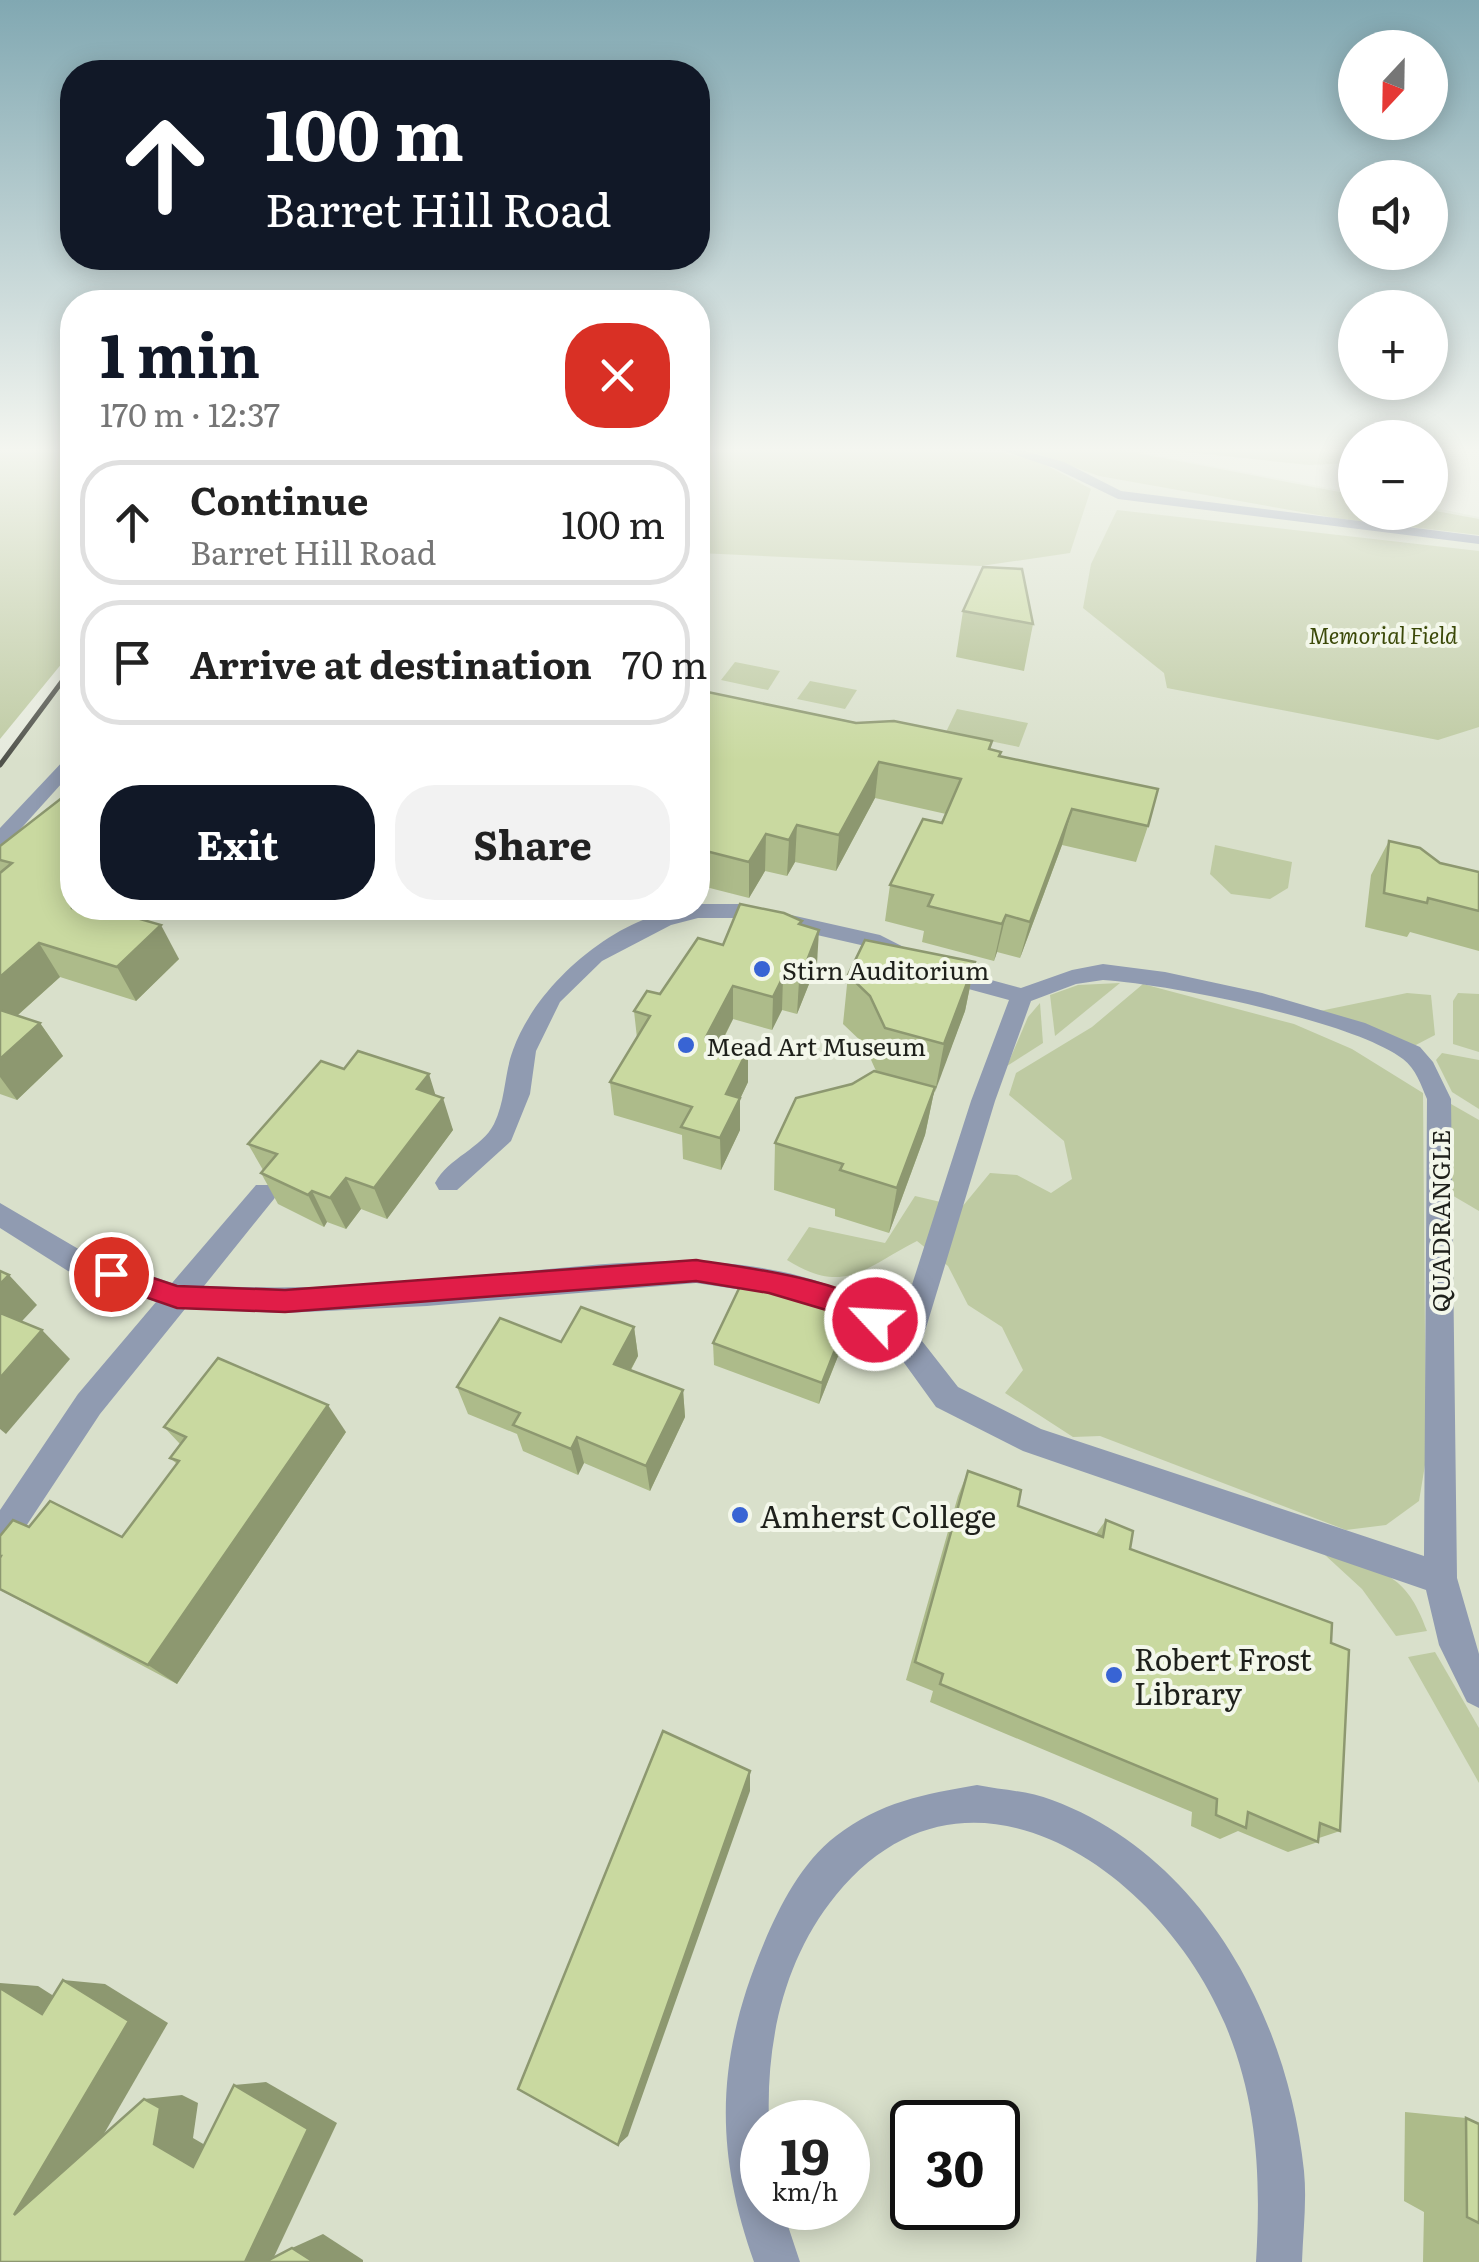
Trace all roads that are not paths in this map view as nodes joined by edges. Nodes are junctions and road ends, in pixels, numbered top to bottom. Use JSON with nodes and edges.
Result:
{"nodes":[{"id":1,"x":60,"y":775,"type":"edge"},
{"id":2,"x":0,"y":840,"type":"edge"},
{"id":3,"x":710,"y":911,"type":"edge"},
{"id":4,"x":666,"y":920,"type":"edge"},
{"id":5,"x":1022,"y":996,"type":"junction"},
{"id":6,"x":448,"y":1183,"type":"dead end"},
{"id":7,"x":265,"y":1192,"type":"edge"},
{"id":8,"x":0,"y":1214,"type":"edge"},
{"id":9,"x":177,"y":1297,"type":"junction"},
{"id":10,"x":907,"y":1344,"type":"junction"},
{"id":11,"x":0,"y":1538,"type":"edge"},
{"id":12,"x":1440,"y":1578,"type":"junction"},
{"id":13,"x":1479,"y":1690,"type":"edge"},
{"id":14,"x":777,"y":2262,"type":"edge"},
{"id":15,"x":1279,"y":2262,"type":"edge"}],
"edges":[{"from":1,"to":2,"type":"street"},
{"from":3,"to":5,"type":"street"},
{"from":4,"to":6,"type":"street"},
{"from":5,"to":10,"type":"street"},
{"from":5,"to":12,"type":"street","name":"QUADRANGLE"},
{"from":7,"to":9,"type":"street"},
{"from":8,"to":9,"type":"street"},
{"from":9,"to":10,"type":"street"},
{"from":9,"to":11,"type":"street"},
{"from":10,"to":12,"type":"street"},
{"from":12,"to":13,"type":"street","name":"QUADRANGLE"},
{"from":14,"to":15,"type":"street"}]}
